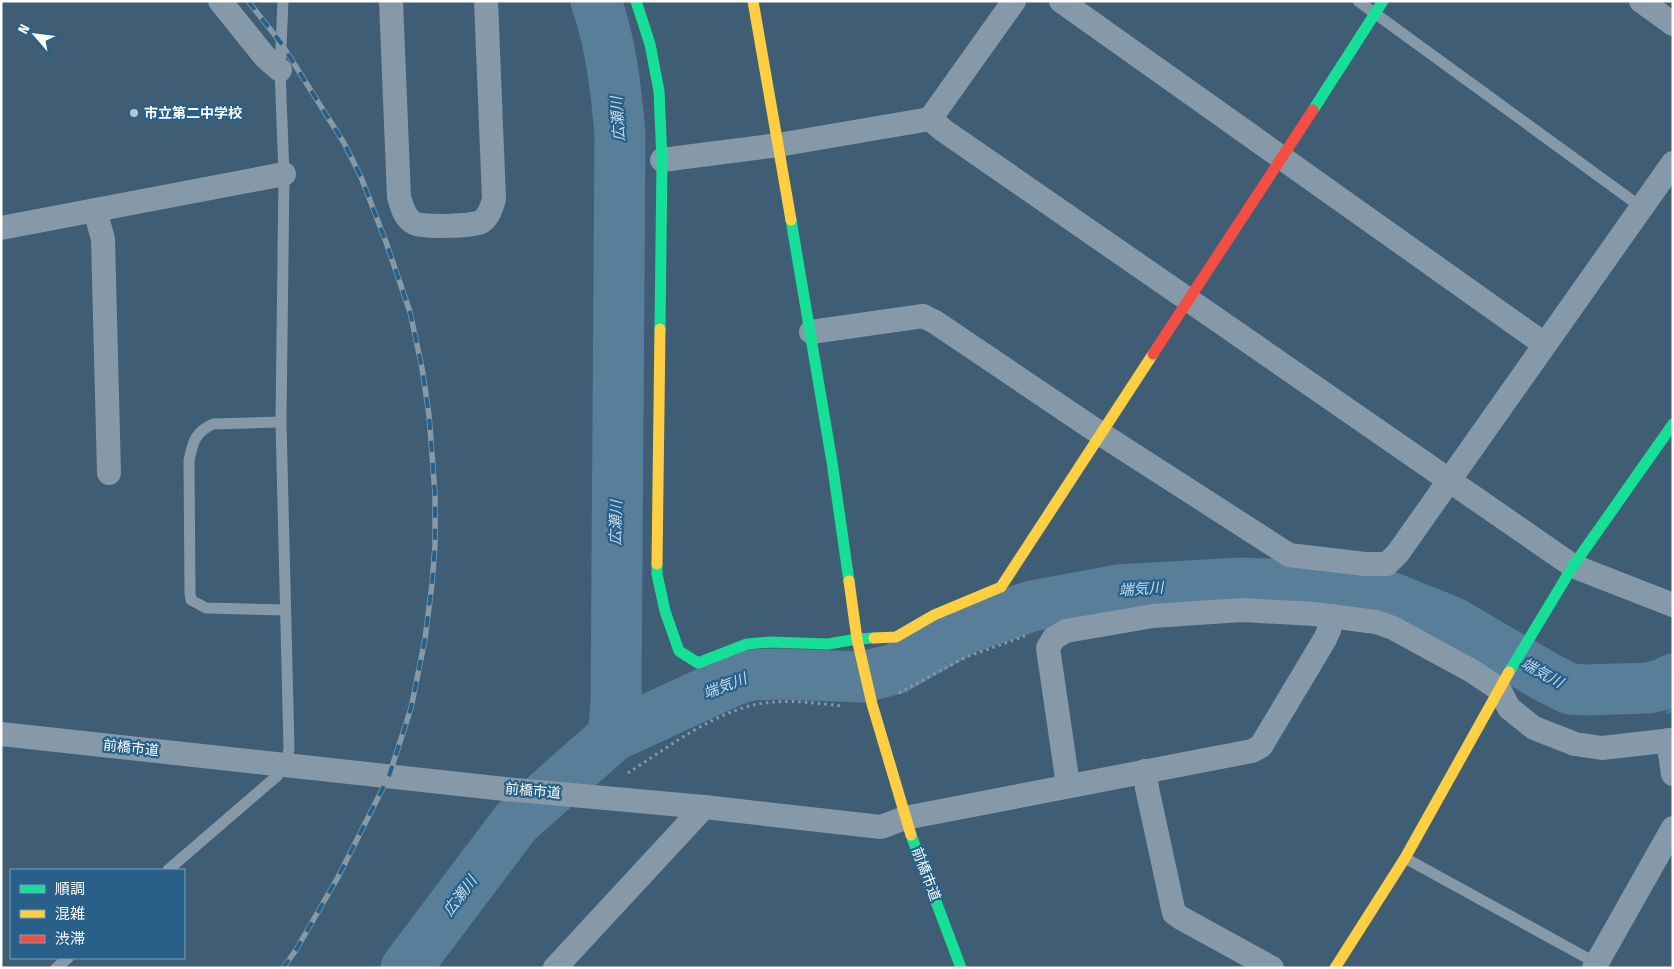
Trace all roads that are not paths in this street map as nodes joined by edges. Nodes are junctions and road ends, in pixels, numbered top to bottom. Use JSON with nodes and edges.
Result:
{"nodes":[{"id":1,"x":220,"y":1,"type":"edge"},
{"id":2,"x":283,"y":1,"type":"edge"},
{"id":3,"x":391,"y":1,"type":"edge"},
{"id":4,"x":486,"y":1,"type":"edge"},
{"id":5,"x":636,"y":1,"type":"edge"},
{"id":6,"x":753,"y":1,"type":"edge"},
{"id":7,"x":1014,"y":1,"type":"edge"},
{"id":8,"x":1061,"y":1,"type":"edge"},
{"id":9,"x":1358,"y":1,"type":"edge"},
{"id":10,"x":1383,"y":1,"type":"edge"},
{"id":11,"x":1641,"y":1,"type":"edge"},
{"id":12,"x":1375,"y":14,"type":"junction"},
{"id":13,"x":1673,"y":24,"type":"edge"},
{"id":14,"x":280,"y":70,"type":"junction"},
{"id":15,"x":930,"y":119,"type":"junction"},
{"id":16,"x":778,"y":145,"type":"junction"},
{"id":17,"x":1283,"y":158,"type":"junction"},
{"id":18,"x":662,"y":160,"type":"junction"},
{"id":19,"x":1673,"y":163,"type":"edge"},
{"id":20,"x":284,"y":174,"type":"junction"},
{"id":21,"x":1641,"y":207,"type":"junction"},
{"id":22,"x":96,"y":210,"type":"junction"},
{"id":23,"x":1,"y":228,"type":"edge"},
{"id":24,"x":1188,"y":300,"type":"junction"},
{"id":25,"x":811,"y":332,"type":"junction"},
{"id":26,"x":1544,"y":344,"type":"junction"},
{"id":27,"x":281,"y":422,"type":"junction"},
{"id":28,"x":1673,"y":424,"type":"edge"},
{"id":29,"x":1101,"y":434,"type":"junction"},
{"id":30,"x":109,"y":473,"type":"dead end"},
{"id":31,"x":1449,"y":479,"type":"junction"},
{"id":32,"x":1574,"y":566,"type":"junction"},
{"id":33,"x":1673,"y":605,"type":"edge"},
{"id":34,"x":285,"y":610,"type":"junction"},
{"id":35,"x":1332,"y":616,"type":"junction"},
{"id":36,"x":856,"y":639,"type":"junction"},
{"id":37,"x":1502,"y":684,"type":"junction"},
{"id":38,"x":1,"y":734,"type":"edge"},
{"id":39,"x":1670,"y":740,"type":"edge"},
{"id":40,"x":286,"y":764,"type":"junction"},
{"id":41,"x":1145,"y":771,"type":"junction"},
{"id":42,"x":1673,"y":774,"type":"edge"},
{"id":43,"x":1068,"y":786,"type":"junction"},
{"id":44,"x":704,"y":807,"type":"junction"},
{"id":45,"x":905,"y":818,"type":"junction"},
{"id":46,"x":1673,"y":828,"type":"edge"},
{"id":47,"x":1405,"y":858,"type":"junction"},
{"id":48,"x":169,"y":869,"type":"edge"},
{"id":49,"x":67,"y":959,"type":"edge"},
{"id":50,"x":1599,"y":966,"type":"edge"},
{"id":51,"x":56,"y":968,"type":"edge"},
{"id":52,"x":555,"y":968,"type":"edge"},
{"id":53,"x":961,"y":968,"type":"edge"},
{"id":54,"x":1272,"y":968,"type":"edge"},
{"id":55,"x":1335,"y":968,"type":"edge"}],
"edges":[{"from":1,"to":14,"type":"street"},
{"from":2,"to":14,"type":"lane"},
{"from":3,"to":4,"type":"street"},
{"from":5,"to":18,"type":"street"},
{"from":6,"to":16,"type":"street"},
{"from":7,"to":15,"type":"street"},
{"from":8,"to":17,"type":"street"},
{"from":9,"to":12,"type":"lane"},
{"from":10,"to":12,"type":"street"},
{"from":11,"to":13,"type":"street"},
{"from":12,"to":17,"type":"street"},
{"from":12,"to":21,"type":"lane"},
{"from":14,"to":20,"type":"lane"},
{"from":15,"to":16,"type":"street"},
{"from":15,"to":24,"type":"street"},
{"from":16,"to":18,"type":"street"},
{"from":16,"to":25,"type":"street"},
{"from":17,"to":24,"type":"street"},
{"from":17,"to":26,"type":"street"},
{"from":18,"to":36,"type":"street"},
{"from":19,"to":21,"type":"street"},
{"from":20,"to":22,"type":"street"},
{"from":20,"to":27,"type":"lane"},
{"from":21,"to":26,"type":"street"},
{"from":22,"to":23,"type":"street"},
{"from":22,"to":30,"type":"street"},
{"from":24,"to":29,"type":"street"},
{"from":24,"to":31,"type":"street"},
{"from":25,"to":29,"type":"street"},
{"from":25,"to":36,"type":"street"},
{"from":26,"to":31,"type":"street"},
{"from":27,"to":34,"type":"lane"},
{"from":27,"to":34,"type":"lane"},
{"from":28,"to":32,"type":"street"},
{"from":29,"to":31,"type":"street"},
{"from":29,"to":36,"type":"street"},
{"from":31,"to":32,"type":"street"},
{"from":32,"to":33,"type":"street"},
{"from":32,"to":37,"type":"street"},
{"from":34,"to":40,"type":"lane"},
{"from":35,"to":37,"type":"street"},
{"from":35,"to":41,"type":"street"},
{"from":35,"to":43,"type":"street"},
{"from":36,"to":45,"type":"street"},
{"from":37,"to":39,"type":"street"},
{"from":37,"to":47,"type":"street"},
{"from":38,"to":40,"type":"street","name":"前橋市道"},
{"from":39,"to":42,"type":"street"},
{"from":40,"to":44,"type":"street","name":"前橋市道"},
{"from":40,"to":48,"type":"lane"},
{"from":41,"to":43,"type":"street"},
{"from":41,"to":54,"type":"street"},
{"from":43,"to":45,"type":"street"},
{"from":44,"to":45,"type":"street","name":"前橋市道"},
{"from":44,"to":52,"type":"street"},
{"from":45,"to":53,"type":"street","name":"前橋市道"},
{"from":46,"to":50,"type":"street"},
{"from":47,"to":50,"type":"lane"},
{"from":47,"to":55,"type":"street"},
{"from":49,"to":51,"type":"lane"}]}
